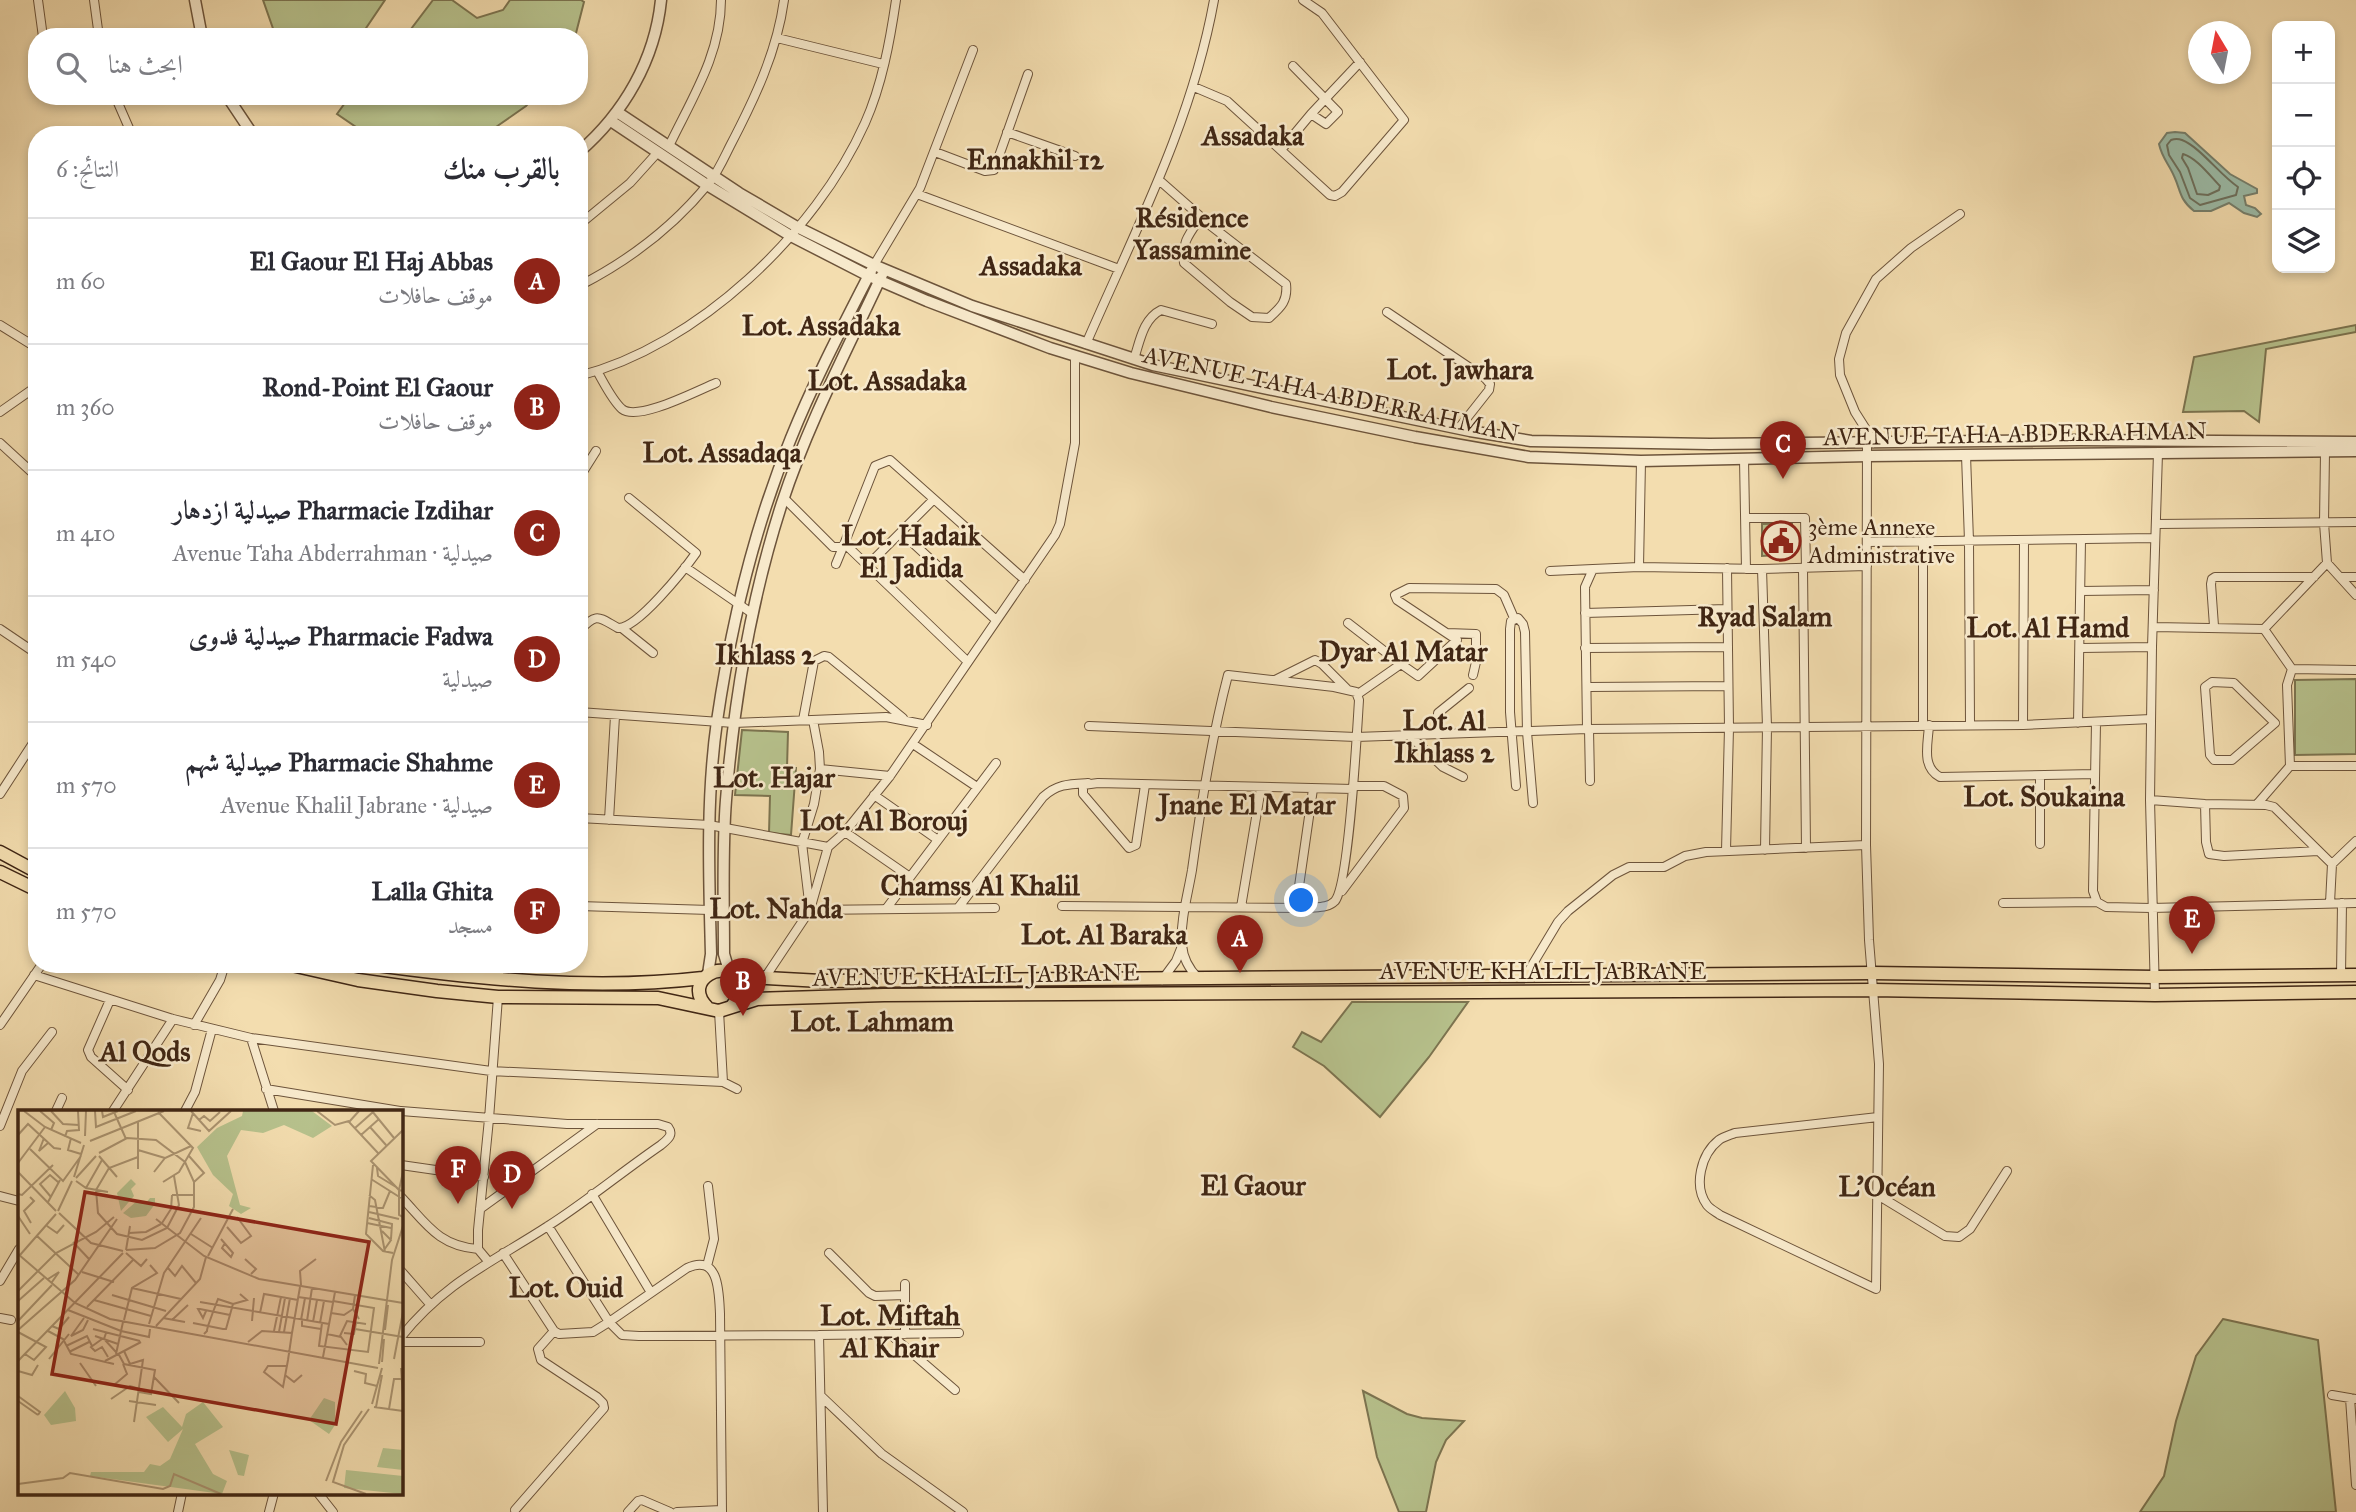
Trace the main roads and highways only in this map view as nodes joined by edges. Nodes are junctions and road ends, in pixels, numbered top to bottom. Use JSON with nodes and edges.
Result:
{"nodes":[{"id":1,"x":0,"y":852,"type":"edge"},
{"id":2,"x":28,"y":867,"type":"edge"},
{"id":3,"x":0,"y":872,"type":"edge"},
{"id":4,"x":28,"y":886,"type":"edge"},
{"id":5,"x":331,"y":973,"type":"edge"},
{"id":6,"x":442,"y":973,"type":"edge"},
{"id":7,"x":731,"y":975,"type":"junction"},
{"id":8,"x":2356,"y":975,"type":"edge"},
{"id":9,"x":706,"y":976,"type":"junction"},
{"id":10,"x":1519,"y":977,"type":"junction"},
{"id":11,"x":1509,"y":992,"type":"junction"},
{"id":12,"x":2356,"y":992,"type":"edge"},
{"id":13,"x":719,"y":1008,"type":"junction"}],
"edges":[{"from":1,"to":2,"type":"main road"},
{"from":3,"to":4,"type":"main road"},
{"from":5,"to":13,"type":"main road","name":"AVENUE KHALIL JABRANE"},
{"from":6,"to":9,"type":"main road"},
{"from":7,"to":9,"type":"main road"},
{"from":7,"to":10,"type":"main road","name":"AVENUE KHALIL JABRANE"},
{"from":7,"to":13,"type":"main road"},
{"from":8,"to":10,"type":"main road","name":"AVENUE KHALIL JABRANE"},
{"from":9,"to":13,"type":"main road"},
{"from":10,"to":11,"type":"main road"},
{"from":11,"to":12,"type":"main road","name":"AVENUE KHALIL JABRANE"},
{"from":11,"to":13,"type":"main road","name":"AVENUE KHALIL JABRANE"}]}
